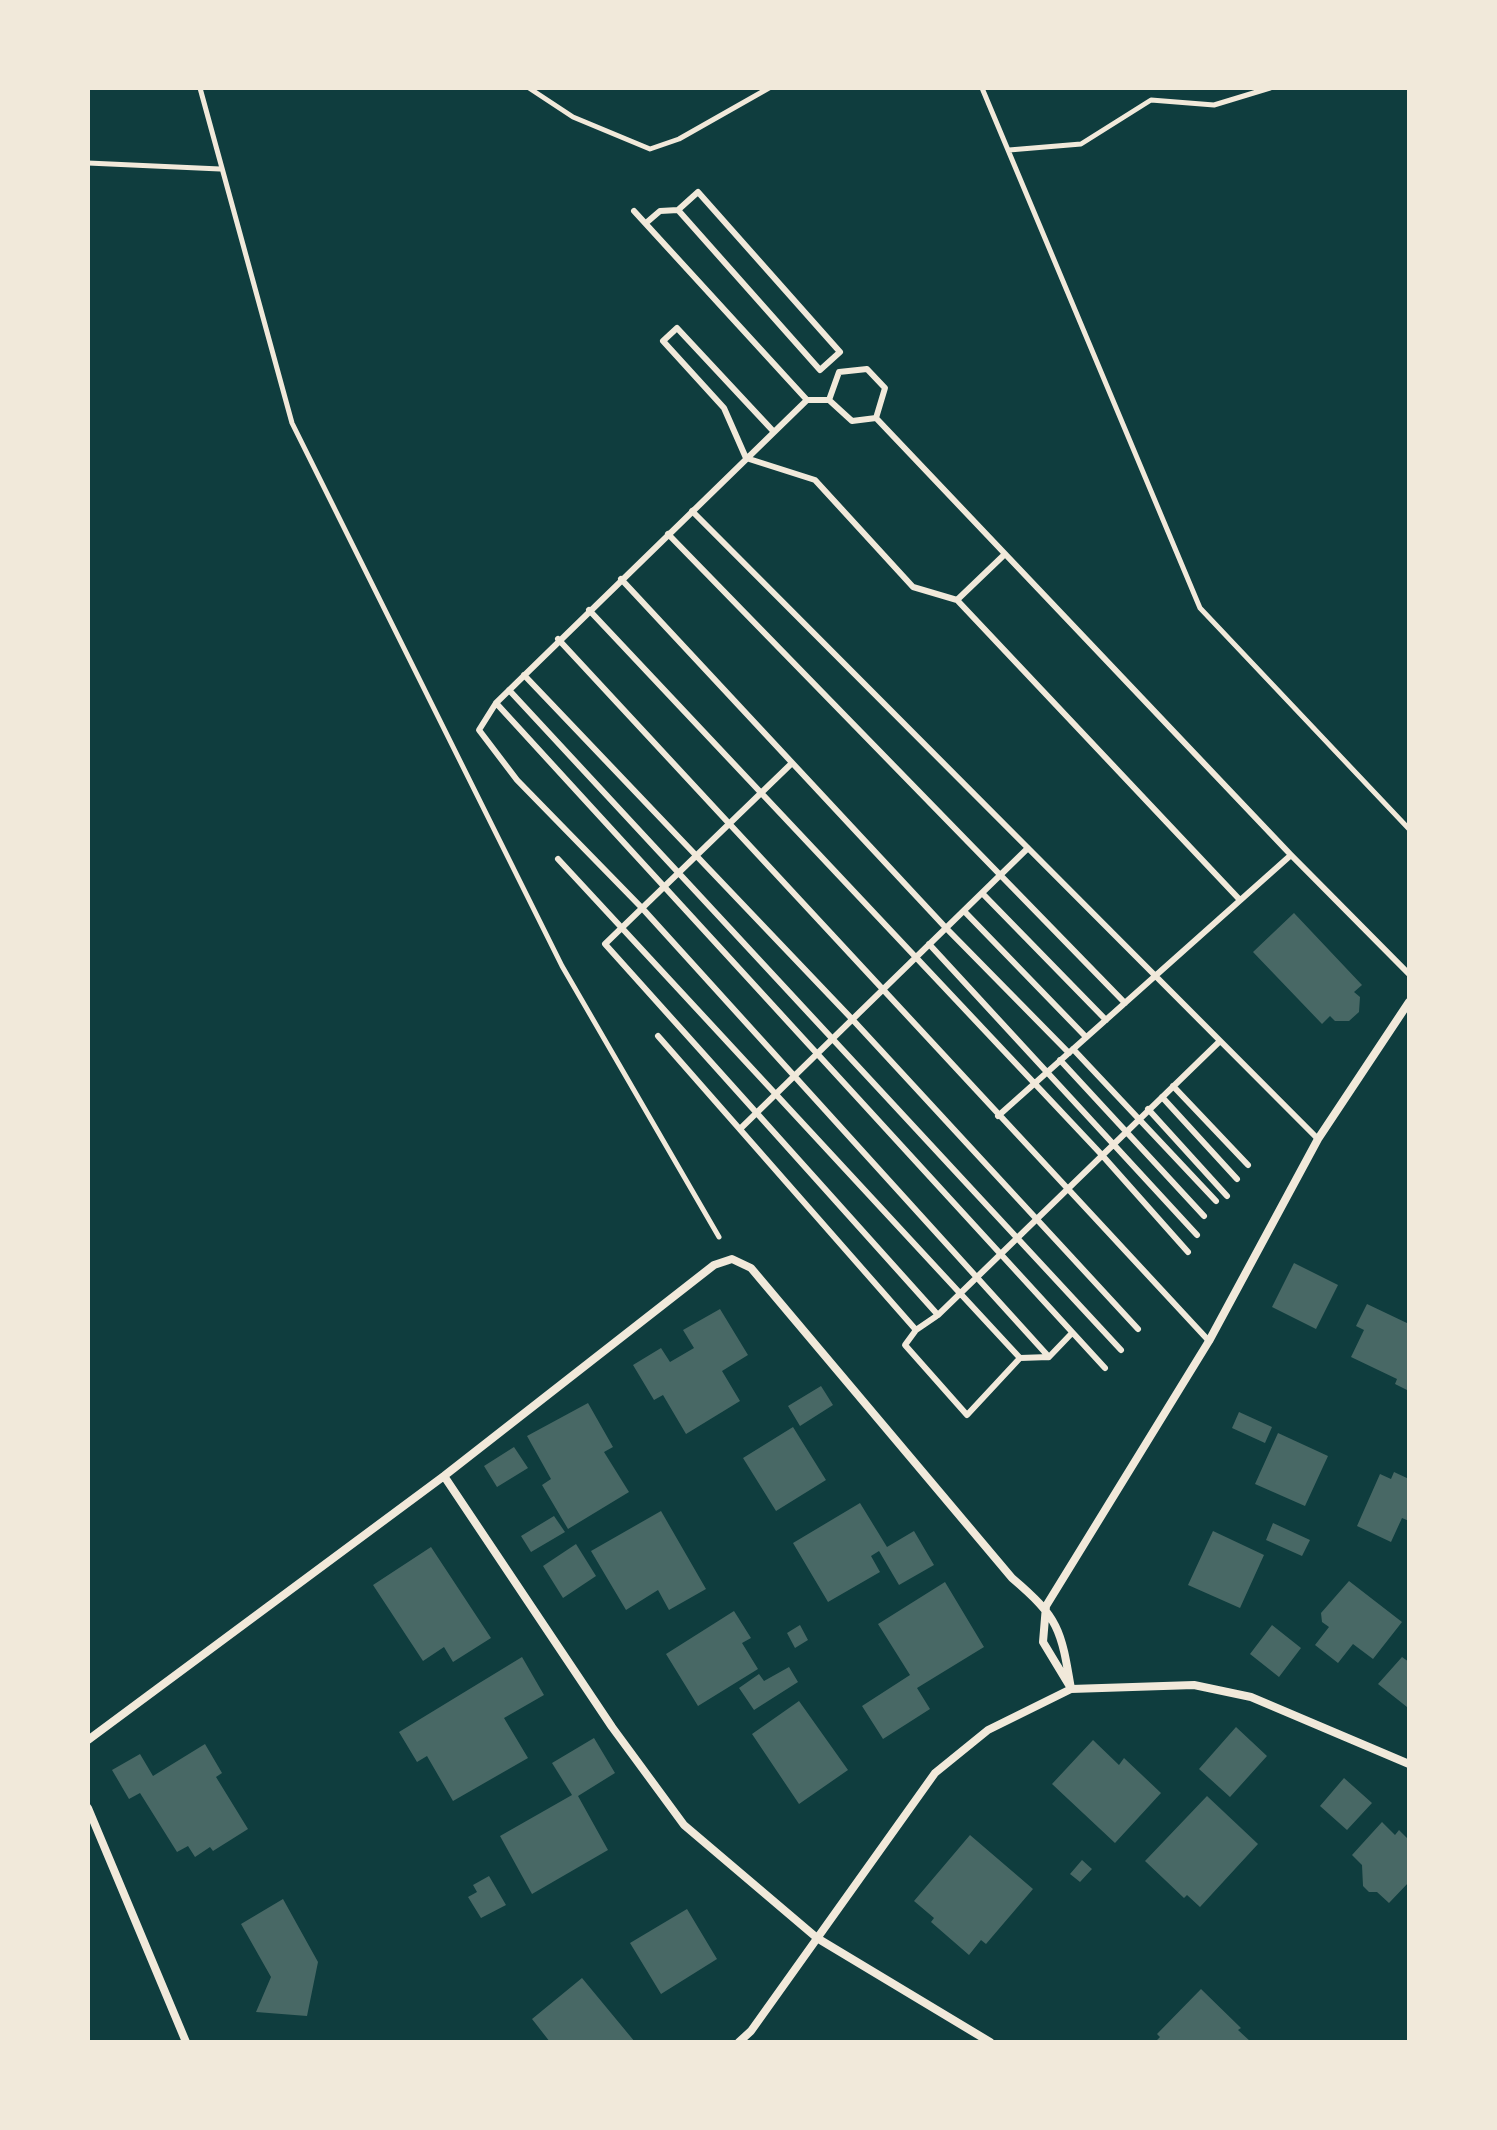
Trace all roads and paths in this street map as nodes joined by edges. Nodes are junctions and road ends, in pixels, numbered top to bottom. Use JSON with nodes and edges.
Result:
{"nodes":[{"id":1,"x":200,"y":88,"type":"edge"},
{"id":2,"x":529,"y":88,"type":"edge"},
{"id":3,"x":769,"y":88,"type":"edge"},
{"id":4,"x":982,"y":88,"type":"edge"},
{"id":5,"x":1270,"y":88,"type":"edge"},
{"id":6,"x":1009,"y":150,"type":"junction"},
{"id":7,"x":88,"y":163,"type":"edge"},
{"id":8,"x":220,"y":169,"type":"junction"},
{"id":9,"x":678,"y":210,"type":"junction"},
{"id":10,"x":634,"y":211,"type":"dead end"},
{"id":11,"x":646,"y":223,"type":"junction"},
{"id":12,"x":830,"y":361,"type":"junction"},
{"id":13,"x":839,"y":372,"type":"junction"},
{"id":14,"x":807,"y":400,"type":"junction"},
{"id":15,"x":829,"y":400,"type":"junction"},
{"id":16,"x":876,"y":418,"type":"junction"},
{"id":17,"x":774,"y":432,"type":"junction"},
{"id":18,"x":746,"y":458,"type":"junction"},
{"id":19,"x":692,"y":511,"type":"junction"},
{"id":20,"x":668,"y":534,"type":"junction"},
{"id":21,"x":1005,"y":554,"type":"junction"},
{"id":22,"x":621,"y":579,"type":"junction"},
{"id":23,"x":957,"y":600,"type":"junction"},
{"id":24,"x":589,"y":610,"type":"junction"},
{"id":25,"x":558,"y":639,"type":"junction"},
{"id":26,"x":524,"y":675,"type":"junction"},
{"id":27,"x":509,"y":690,"type":"junction"},
{"id":28,"x":496,"y":703,"type":"junction"},
{"id":29,"x":792,"y":763,"type":"junction"},
{"id":30,"x":761,"y":793,"type":"junction"},
{"id":31,"x":729,"y":824,"type":"junction"},
{"id":32,"x":1409,"y":829,"type":"edge"},
{"id":33,"x":1028,"y":848,"type":"junction"},
{"id":34,"x":696,"y":855,"type":"junction"},
{"id":35,"x":1291,"y":855,"type":"junction"},
{"id":36,"x":558,"y":859,"type":"dead end"},
{"id":37,"x":679,"y":873,"type":"junction"},
{"id":38,"x":999,"y":876,"type":"junction"},
{"id":39,"x":665,"y":886,"type":"junction"},
{"id":40,"x":982,"y":893,"type":"junction"},
{"id":41,"x":1240,"y":900,"type":"junction"},
{"id":42,"x":642,"y":908,"type":"junction"},
{"id":43,"x":964,"y":911,"type":"junction"},
{"id":44,"x":946,"y":928,"type":"junction"},
{"id":45,"x":621,"y":929,"type":"junction"},
{"id":46,"x":929,"y":944,"type":"junction"},
{"id":47,"x":916,"y":957,"type":"junction"},
{"id":48,"x":1409,"y":974,"type":"edge"},
{"id":49,"x":1155,"y":976,"type":"junction"},
{"id":50,"x":882,"y":990,"type":"junction"},
{"id":51,"x":1409,"y":1002,"type":"edge"},
{"id":52,"x":1125,"y":1003,"type":"junction"},
{"id":53,"x":852,"y":1019,"type":"junction"},
{"id":54,"x":1106,"y":1020,"type":"junction"},
{"id":55,"x":658,"y":1036,"type":"dead end"},
{"id":56,"x":1086,"y":1037,"type":"junction"},
{"id":57,"x":832,"y":1038,"type":"junction"},
{"id":58,"x":1219,"y":1042,"type":"junction"},
{"id":59,"x":1071,"y":1051,"type":"junction"},
{"id":60,"x":816,"y":1053,"type":"junction"},
{"id":61,"x":1060,"y":1060,"type":"junction"},
{"id":62,"x":1048,"y":1071,"type":"junction"},
{"id":63,"x":793,"y":1075,"type":"junction"},
{"id":64,"x":1033,"y":1084,"type":"junction"},
{"id":65,"x":1173,"y":1086,"type":"junction"},
{"id":66,"x":774,"y":1094,"type":"junction"},
{"id":67,"x":1162,"y":1097,"type":"junction"},
{"id":68,"x":1148,"y":1109,"type":"junction"},
{"id":69,"x":758,"y":1111,"type":"junction"},
{"id":70,"x":998,"y":1116,"type":"junction"},
{"id":71,"x":1139,"y":1118,"type":"junction"},
{"id":72,"x":740,"y":1129,"type":"junction"},
{"id":73,"x":1127,"y":1129,"type":"junction"},
{"id":74,"x":1318,"y":1139,"type":"junction"},
{"id":75,"x":1115,"y":1142,"type":"junction"},
{"id":76,"x":1101,"y":1154,"type":"junction"},
{"id":77,"x":1248,"y":1165,"type":"dead end"},
{"id":78,"x":1237,"y":1179,"type":"dead end"},
{"id":79,"x":1065,"y":1188,"type":"junction"},
{"id":80,"x":1227,"y":1196,"type":"dead end"},
{"id":81,"x":1216,"y":1201,"type":"dead end"},
{"id":82,"x":1204,"y":1216,"type":"dead end"},
{"id":83,"x":1037,"y":1217,"type":"junction"},
{"id":84,"x":1197,"y":1235,"type":"dead end"},
{"id":85,"x":1016,"y":1237,"type":"junction"},
{"id":86,"x":1188,"y":1252,"type":"dead end"},
{"id":87,"x":1000,"y":1254,"type":"junction"},
{"id":88,"x":732,"y":1259,"type":"junction"},
{"id":89,"x":976,"y":1277,"type":"junction"},
{"id":90,"x":961,"y":1293,"type":"junction"},
{"id":91,"x":938,"y":1315,"type":"junction"},
{"id":92,"x":1138,"y":1329,"type":"dead end"},
{"id":93,"x":916,"y":1330,"type":"junction"},
{"id":94,"x":1072,"y":1333,"type":"junction"},
{"id":95,"x":1209,"y":1341,"type":"junction"},
{"id":96,"x":1121,"y":1350,"type":"dead end"},
{"id":97,"x":1049,"y":1357,"type":"junction"},
{"id":98,"x":1020,"y":1358,"type":"junction"},
{"id":99,"x":1105,"y":1368,"type":"dead end"},
{"id":100,"x":444,"y":1476,"type":"junction"},
{"id":101,"x":1046,"y":1606,"type":"junction"},
{"id":102,"x":1071,"y":1689,"type":"junction"},
{"id":103,"x":88,"y":1740,"type":"edge"},
{"id":104,"x":1409,"y":1764,"type":"edge"},
{"id":105,"x":88,"y":1808,"type":"edge"},
{"id":106,"x":817,"y":1938,"type":"junction"},
{"id":107,"x":186,"y":2042,"type":"edge"},
{"id":108,"x":739,"y":2042,"type":"edge"},
{"id":109,"x":990,"y":2042,"type":"edge"}],
"edges":[{"from":1,"to":8,"type":"path"},
{"from":2,"to":3,"type":"path"},
{"from":4,"to":6,"type":"path"},
{"from":5,"to":6,"type":"path"},
{"from":6,"to":32,"type":"path"},
{"from":7,"to":8,"type":"path"},
{"from":8,"to":88,"type":"path"},
{"from":9,"to":11,"type":"lane"},
{"from":9,"to":12,"type":"lane"},
{"from":9,"to":12,"type":"lane"},
{"from":10,"to":11,"type":"lane"},
{"from":11,"to":14,"type":"lane"},
{"from":12,"to":13,"type":"lane"},
{"from":13,"to":15,"type":"lane"},
{"from":13,"to":16,"type":"lane"},
{"from":14,"to":15,"type":"lane"},
{"from":14,"to":17,"type":"lane"},
{"from":15,"to":16,"type":"lane"},
{"from":16,"to":21,"type":"lane"},
{"from":17,"to":18,"type":"lane"},
{"from":17,"to":18,"type":"lane"},
{"from":18,"to":19,"type":"lane"},
{"from":18,"to":23,"type":"lane"},
{"from":19,"to":20,"type":"lane"},
{"from":19,"to":33,"type":"lane"},
{"from":20,"to":22,"type":"lane"},
{"from":20,"to":38,"type":"lane"},
{"from":21,"to":23,"type":"lane"},
{"from":21,"to":35,"type":"lane"},
{"from":22,"to":24,"type":"lane"},
{"from":22,"to":29,"type":"lane"},
{"from":23,"to":41,"type":"lane"},
{"from":24,"to":25,"type":"lane"},
{"from":24,"to":30,"type":"lane"},
{"from":25,"to":26,"type":"lane"},
{"from":25,"to":31,"type":"lane"},
{"from":26,"to":27,"type":"lane"},
{"from":26,"to":34,"type":"lane"},
{"from":27,"to":28,"type":"lane"},
{"from":27,"to":37,"type":"lane"},
{"from":28,"to":39,"type":"lane"},
{"from":28,"to":42,"type":"lane"},
{"from":29,"to":30,"type":"lane"},
{"from":29,"to":44,"type":"lane"},
{"from":30,"to":31,"type":"lane"},
{"from":30,"to":47,"type":"lane"},
{"from":31,"to":34,"type":"lane"},
{"from":31,"to":50,"type":"lane"},
{"from":33,"to":38,"type":"lane"},
{"from":33,"to":49,"type":"lane"},
{"from":34,"to":37,"type":"lane"},
{"from":34,"to":53,"type":"lane"},
{"from":35,"to":41,"type":"lane"},
{"from":35,"to":48,"type":"lane"},
{"from":36,"to":45,"type":"lane"},
{"from":37,"to":39,"type":"lane"},
{"from":37,"to":57,"type":"lane"},
{"from":38,"to":40,"type":"lane"},
{"from":38,"to":52,"type":"lane"},
{"from":39,"to":42,"type":"lane"},
{"from":39,"to":60,"type":"lane"},
{"from":40,"to":43,"type":"lane"},
{"from":40,"to":54,"type":"lane"},
{"from":41,"to":49,"type":"lane"},
{"from":42,"to":45,"type":"lane"},
{"from":42,"to":63,"type":"lane"},
{"from":43,"to":44,"type":"lane"},
{"from":43,"to":56,"type":"lane"},
{"from":44,"to":46,"type":"lane"},
{"from":44,"to":59,"type":"lane"},
{"from":45,"to":66,"type":"lane"},
{"from":45,"to":69,"type":"lane"},
{"from":46,"to":47,"type":"lane"},
{"from":46,"to":62,"type":"lane"},
{"from":47,"to":50,"type":"lane"},
{"from":47,"to":64,"type":"lane"},
{"from":49,"to":52,"type":"lane"},
{"from":49,"to":58,"type":"lane"},
{"from":50,"to":53,"type":"lane"},
{"from":50,"to":70,"type":"lane"},
{"from":51,"to":74,"type":"street"},
{"from":52,"to":54,"type":"lane"},
{"from":53,"to":57,"type":"lane"},
{"from":53,"to":83,"type":"lane"},
{"from":54,"to":56,"type":"lane"},
{"from":55,"to":72,"type":"lane"},
{"from":56,"to":59,"type":"lane"},
{"from":57,"to":60,"type":"lane"},
{"from":57,"to":85,"type":"lane"},
{"from":58,"to":65,"type":"lane"},
{"from":58,"to":74,"type":"lane"},
{"from":59,"to":61,"type":"lane"},
{"from":59,"to":71,"type":"lane"},
{"from":60,"to":63,"type":"lane"},
{"from":60,"to":87,"type":"lane"},
{"from":61,"to":62,"type":"lane"},
{"from":61,"to":73,"type":"lane"},
{"from":62,"to":64,"type":"lane"},
{"from":62,"to":75,"type":"lane"},
{"from":63,"to":66,"type":"lane"},
{"from":63,"to":89,"type":"lane"},
{"from":64,"to":70,"type":"lane"},
{"from":64,"to":76,"type":"lane"},
{"from":65,"to":67,"type":"lane"},
{"from":65,"to":77,"type":"lane"},
{"from":66,"to":69,"type":"lane"},
{"from":66,"to":90,"type":"lane"},
{"from":67,"to":68,"type":"lane"},
{"from":67,"to":78,"type":"lane"},
{"from":68,"to":71,"type":"lane"},
{"from":68,"to":80,"type":"lane"},
{"from":69,"to":72,"type":"lane"},
{"from":69,"to":91,"type":"lane"},
{"from":70,"to":79,"type":"lane"},
{"from":71,"to":73,"type":"lane"},
{"from":71,"to":81,"type":"lane"},
{"from":72,"to":93,"type":"lane"},
{"from":73,"to":75,"type":"lane"},
{"from":73,"to":82,"type":"lane"},
{"from":74,"to":95,"type":"street"},
{"from":75,"to":76,"type":"lane"},
{"from":75,"to":84,"type":"lane"},
{"from":76,"to":79,"type":"lane"},
{"from":76,"to":86,"type":"lane"},
{"from":79,"to":83,"type":"lane"},
{"from":79,"to":95,"type":"lane"},
{"from":83,"to":85,"type":"lane"},
{"from":83,"to":92,"type":"lane"},
{"from":85,"to":87,"type":"lane"},
{"from":85,"to":96,"type":"lane"},
{"from":87,"to":89,"type":"lane"},
{"from":87,"to":94,"type":"lane"},
{"from":88,"to":100,"type":"street"},
{"from":88,"to":101,"type":"street"},
{"from":89,"to":90,"type":"lane"},
{"from":89,"to":97,"type":"lane"},
{"from":90,"to":91,"type":"lane"},
{"from":90,"to":98,"type":"lane"},
{"from":91,"to":93,"type":"lane"},
{"from":93,"to":98,"type":"lane"},
{"from":94,"to":97,"type":"lane"},
{"from":94,"to":99,"type":"lane"},
{"from":95,"to":101,"type":"street"},
{"from":97,"to":98,"type":"lane"},
{"from":100,"to":103,"type":"street"},
{"from":100,"to":106,"type":"street"},
{"from":101,"to":102,"type":"street"},
{"from":101,"to":102,"type":"street"},
{"from":102,"to":104,"type":"street"},
{"from":102,"to":106,"type":"street"},
{"from":105,"to":107,"type":"street"},
{"from":106,"to":108,"type":"street"},
{"from":106,"to":109,"type":"street"}]}
